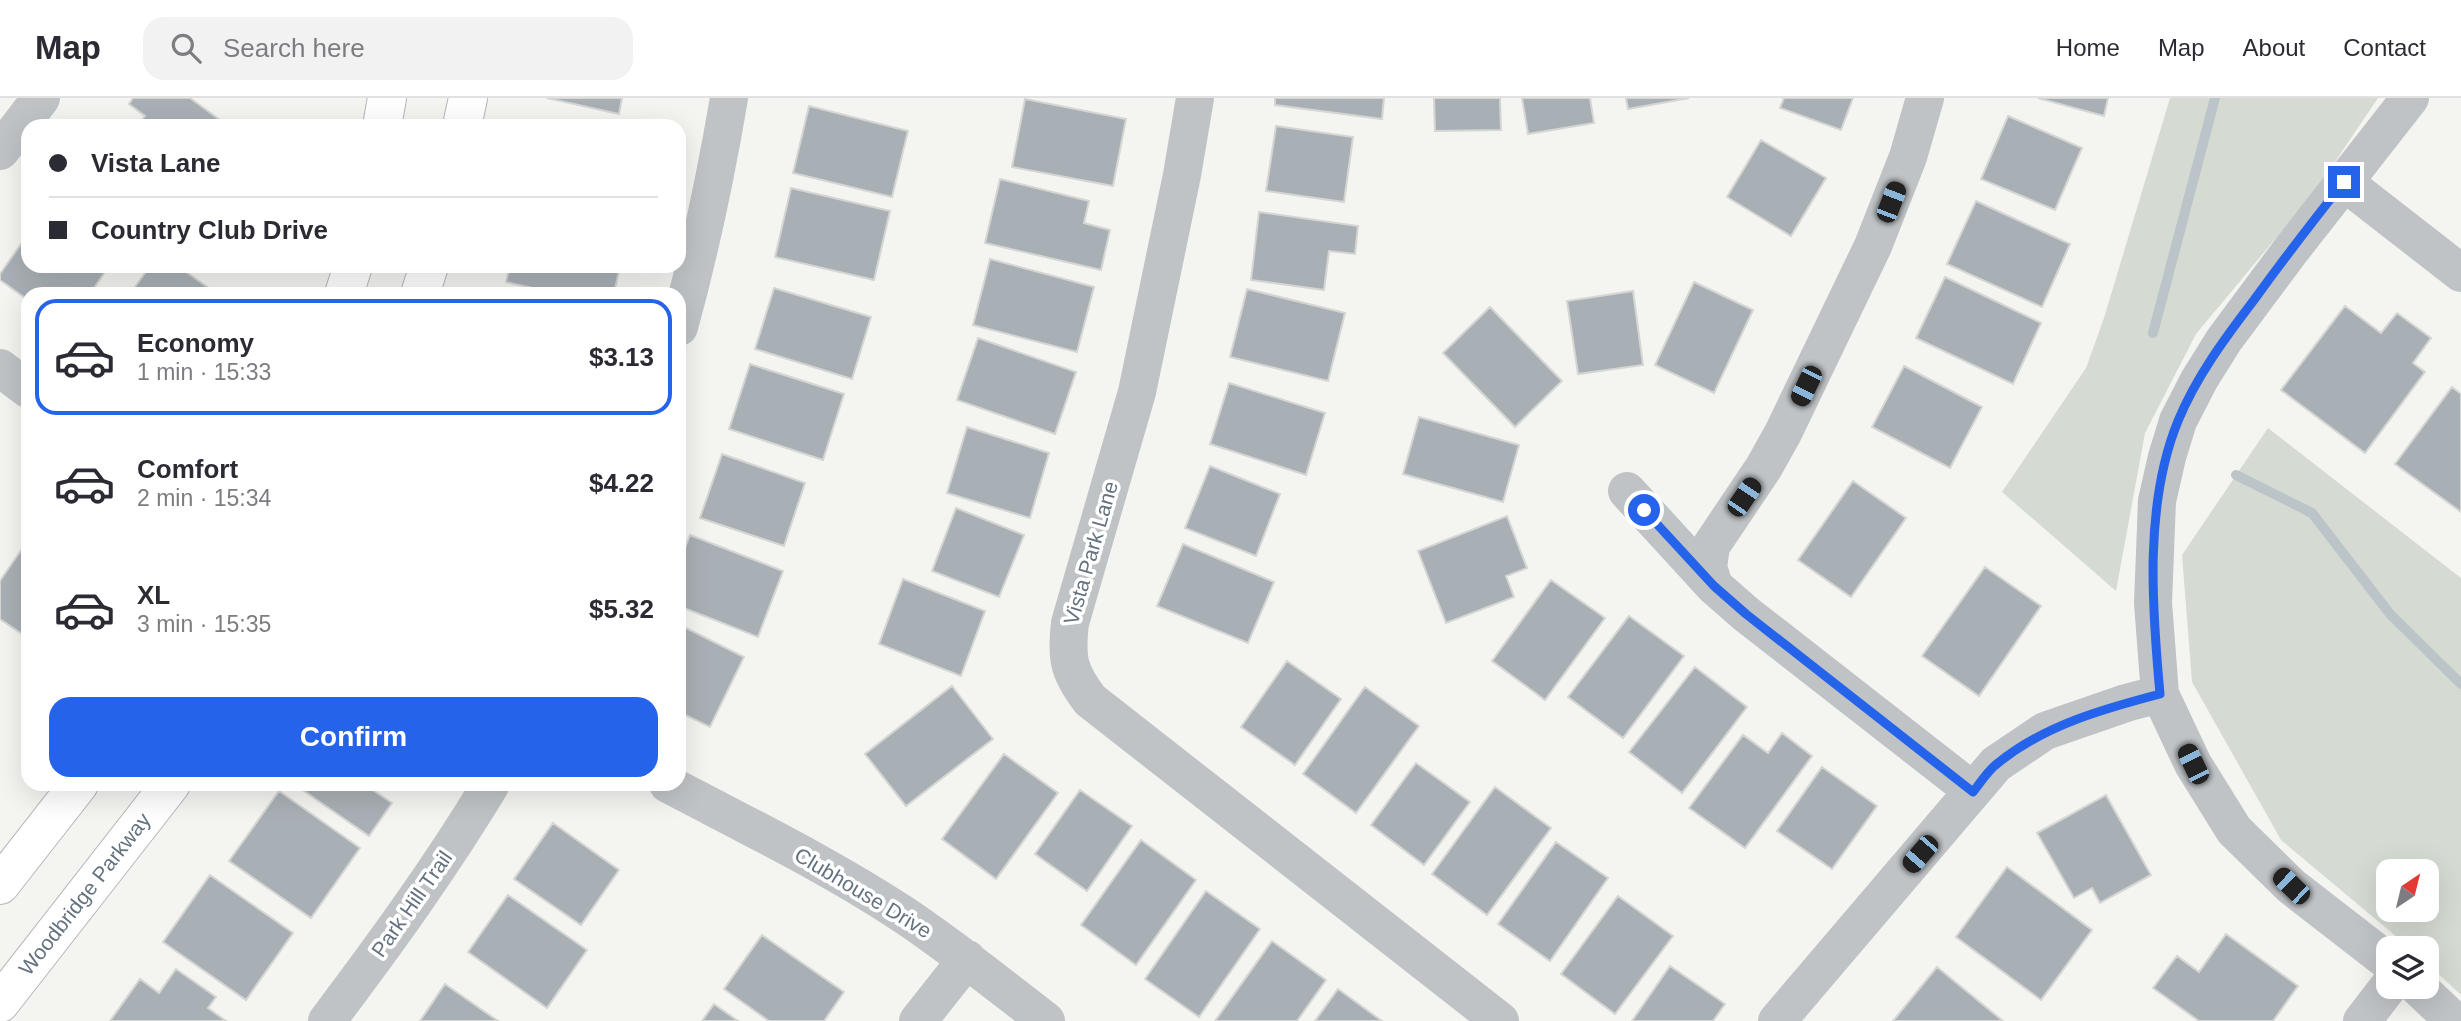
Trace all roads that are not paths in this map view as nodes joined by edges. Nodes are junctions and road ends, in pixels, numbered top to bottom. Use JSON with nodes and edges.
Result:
{"nodes":[{"id":1,"x":41,"y":98,"type":"edge"},
{"id":2,"x":387,"y":98,"type":"edge"},
{"id":3,"x":468,"y":98,"type":"edge"},
{"id":4,"x":729,"y":98,"type":"edge"},
{"id":5,"x":1195,"y":98,"type":"edge"},
{"id":6,"x":1925,"y":98,"type":"edge"},
{"id":7,"x":2410,"y":98,"type":"edge"},
{"id":8,"x":25,"y":119,"type":"edge"},
{"id":9,"x":383,"y":119,"type":"edge"},
{"id":10,"x":464,"y":119,"type":"edge"},
{"id":11,"x":21,"y":124,"type":"edge"},
{"id":12,"x":0,"y":151,"type":"edge"},
{"id":13,"x":2344,"y":182,"type":"junction"},
{"id":14,"x":2461,"y":273,"type":"edge"},
{"id":15,"x":686,"y":302,"type":"edge"},
{"id":16,"x":0,"y":368,"type":"edge"},
{"id":17,"x":21,"y":384,"type":"edge"},
{"id":18,"x":1627,"y":491,"type":"dead end"},
{"id":19,"x":1714,"y":586,"type":"junction"},
{"id":20,"x":2160,"y":694,"type":"junction"},
{"id":21,"x":74,"y":791,"type":"edge"},
{"id":22,"x":166,"y":791,"type":"edge"},
{"id":23,"x":487,"y":791,"type":"edge"},
{"id":24,"x":681,"y":791,"type":"edge"},
{"id":25,"x":1973,"y":792,"type":"junction"},
{"id":26,"x":0,"y":886,"type":"edge"},
{"id":27,"x":2376,"y":952,"type":"edge"},
{"id":28,"x":967,"y":959,"type":"junction"},
{"id":29,"x":2379,"y":999,"type":"edge"},
{"id":30,"x":2431,"y":999,"type":"edge"},
{"id":31,"x":0,"y":1003,"type":"edge"},
{"id":32,"x":327,"y":1021,"type":"edge"},
{"id":33,"x":918,"y":1021,"type":"edge"},
{"id":34,"x":1045,"y":1021,"type":"edge"},
{"id":35,"x":1500,"y":1021,"type":"edge"},
{"id":36,"x":1777,"y":1021,"type":"edge"},
{"id":37,"x":2362,"y":1021,"type":"edge"},
{"id":38,"x":2454,"y":1021,"type":"edge"}],
"edges":[{"from":1,"to":8,"type":"street"},
{"from":2,"to":9,"type":"main road"},
{"from":3,"to":10,"type":"main road"},
{"from":4,"to":15,"type":"street"},
{"from":5,"to":35,"type":"street","name":"Vista Park Lane"},
{"from":6,"to":19,"type":"street"},
{"from":7,"to":13,"type":"street"},
{"from":11,"to":12,"type":"street"},
{"from":13,"to":14,"type":"street"},
{"from":13,"to":20,"type":"street"},
{"from":16,"to":17,"type":"street"},
{"from":18,"to":19,"type":"street"},
{"from":19,"to":25,"type":"street"},
{"from":20,"to":25,"type":"street"},
{"from":20,"to":27,"type":"street"},
{"from":21,"to":26,"type":"main road"},
{"from":22,"to":31,"type":"main road","name":"Woodbridge Parkway"},
{"from":23,"to":32,"type":"street","name":"Park Hill Trail"},
{"from":24,"to":28,"type":"street","name":"Clubhouse Drive"},
{"from":25,"to":36,"type":"street"},
{"from":28,"to":33,"type":"street"},
{"from":28,"to":34,"type":"street","name":"Clubhouse Drive"},
{"from":29,"to":37,"type":"street"},
{"from":30,"to":38,"type":"street"}]}
